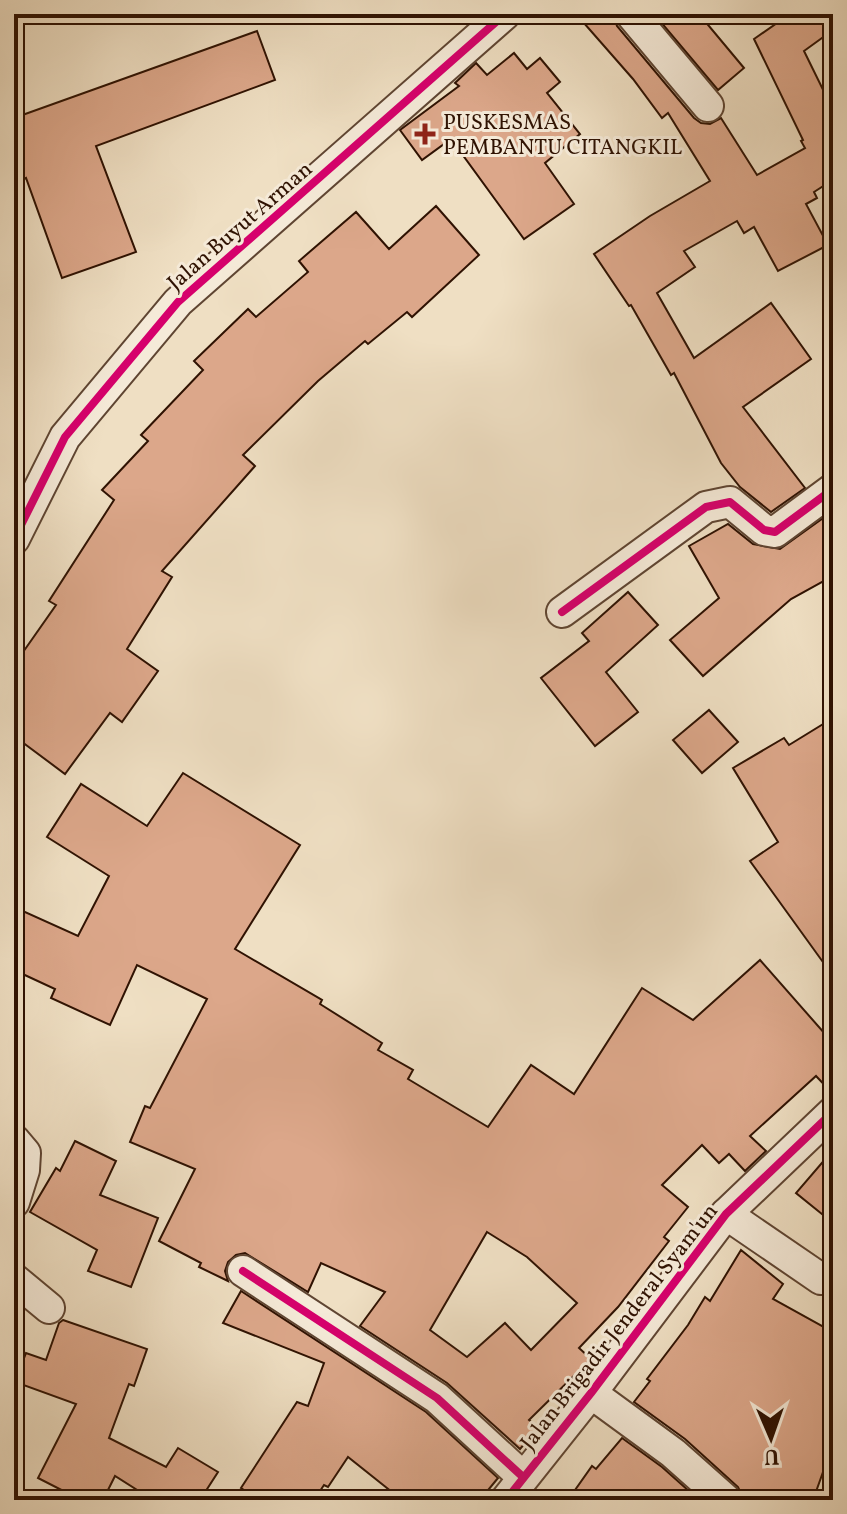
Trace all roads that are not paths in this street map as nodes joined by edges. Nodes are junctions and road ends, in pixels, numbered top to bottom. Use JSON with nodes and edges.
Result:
{"nodes":[{"id":1,"x":505,"y":14,"type":"edge"},
{"id":2,"x":631,"y":14,"type":"edge"},
{"id":3,"x":708,"y":106,"type":"dead end"},
{"id":4,"x":833,"y":489,"type":"edge"},
{"id":5,"x":14,"y":539,"type":"edge"},
{"id":6,"x":562,"y":612,"type":"dead end"},
{"id":7,"x":833,"y":1112,"type":"edge"},
{"id":8,"x":14,"y":1140,"type":"edge"},
{"id":9,"x":14,"y":1202,"type":"edge"},
{"id":10,"x":726,"y":1214,"type":"junction"},
{"id":11,"x":243,"y":1271,"type":"dead end"},
{"id":12,"x":14,"y":1279,"type":"edge"},
{"id":13,"x":821,"y":1279,"type":"dead end"},
{"id":14,"x":49,"y":1308,"type":"dead end"},
{"id":15,"x":591,"y":1393,"type":"junction"},
{"id":16,"x":514,"y":1488,"type":"edge"},
{"id":17,"x":726,"y":1500,"type":"edge"}],
"edges":[{"from":1,"to":5,"type":"street","name":"Jalan Buyut Arman"},
{"from":2,"to":3,"type":"street"},
{"from":4,"to":6,"type":"street"},
{"from":7,"to":10,"type":"street","name":"Jalan Brigadir Jenderal Syam'un"},
{"from":8,"to":9,"type":"street"},
{"from":10,"to":13,"type":"street"},
{"from":10,"to":15,"type":"street","name":"Jalan Brigadir Jenderal Syam'un"},
{"from":11,"to":16,"type":"street"},
{"from":12,"to":14,"type":"street"},
{"from":15,"to":16,"type":"street","name":"Jalan Brigadir Jenderal Syam'un"},
{"from":15,"to":17,"type":"street"}]}
